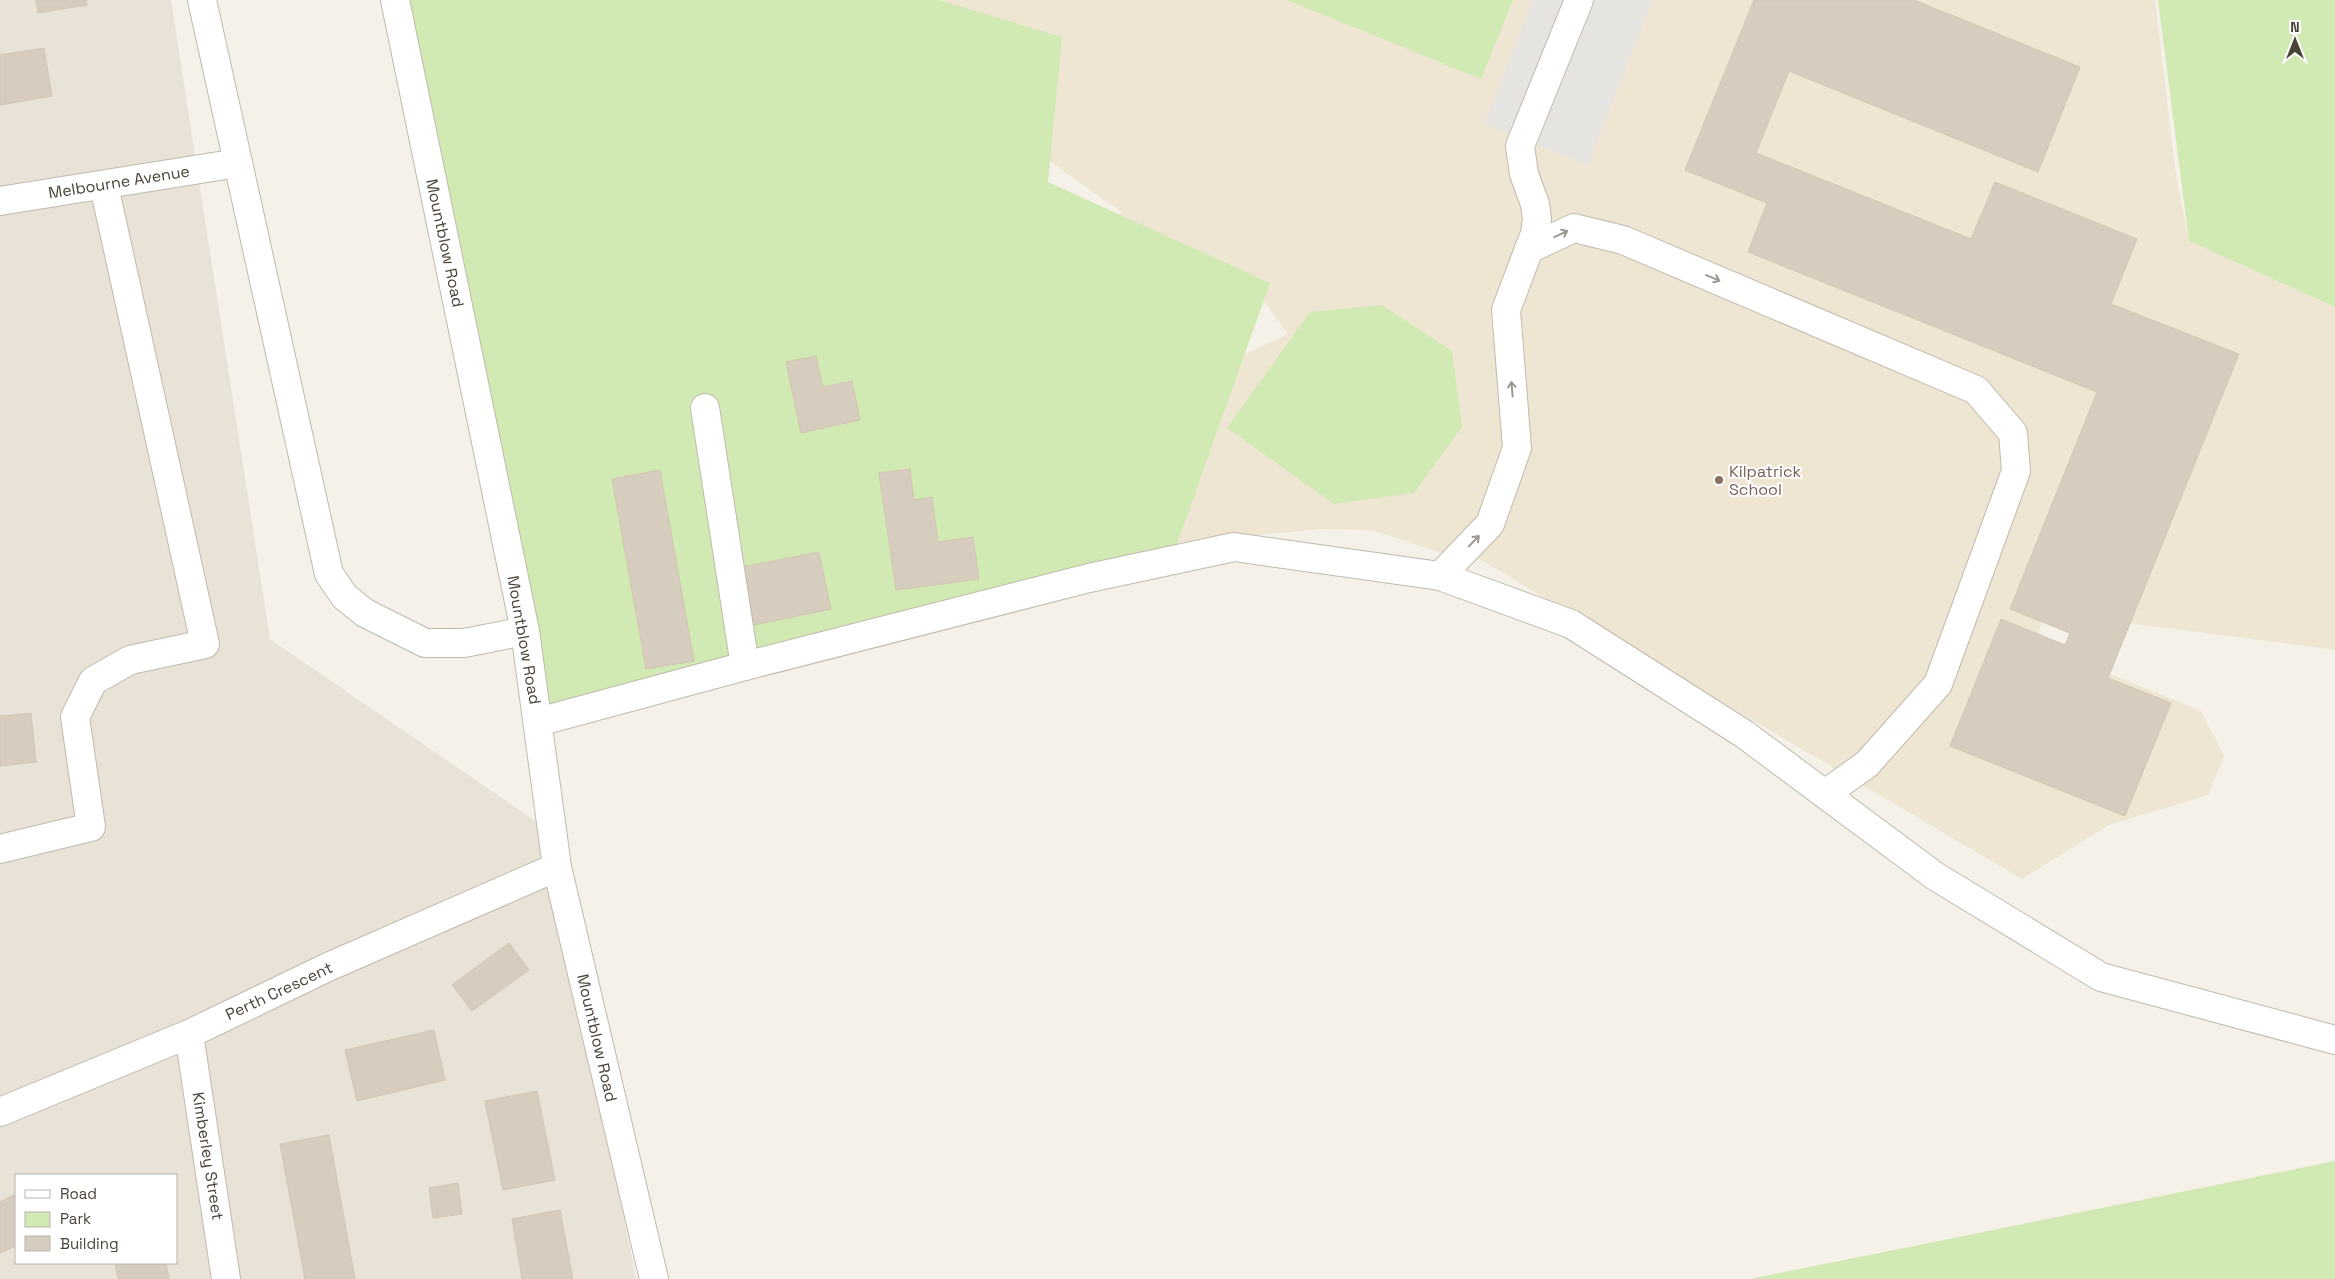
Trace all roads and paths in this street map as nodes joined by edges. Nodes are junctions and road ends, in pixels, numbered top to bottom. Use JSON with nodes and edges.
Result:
{"nodes":[{"id":1,"x":202,"y":0,"type":"edge"},
{"id":2,"x":394,"y":0,"type":"edge"},
{"id":3,"x":1579,"y":0,"type":"edge"},
{"id":4,"x":238,"y":163,"type":"junction"},
{"id":5,"x":104,"y":186,"type":"junction"},
{"id":6,"x":0,"y":201,"type":"edge"},
{"id":7,"x":1529,"y":249,"type":"junction"},
{"id":8,"x":706,"y":408,"type":"dead end"},
{"id":9,"x":1440,"y":576,"type":"junction"},
{"id":10,"x":525,"y":631,"type":"junction"},
{"id":11,"x":745,"y":666,"type":"junction"},
{"id":12,"x":538,"y":722,"type":"junction"},
{"id":13,"x":1825,"y":794,"type":"junction"},
{"id":14,"x":0,"y":849,"type":"edge"},
{"id":15,"x":557,"y":867,"type":"junction"},
{"id":16,"x":189,"y":1034,"type":"junction"},
{"id":17,"x":2335,"y":1040,"type":"edge"},
{"id":18,"x":0,"y":1112,"type":"edge"},
{"id":19,"x":226,"y":1279,"type":"edge"},
{"id":20,"x":654,"y":1279,"type":"edge"}],
"edges":[{"from":1,"to":4,"type":"street"},
{"from":2,"to":10,"type":"street","name":"Mountblow Road"},
{"from":3,"to":7,"type":"street"},
{"from":4,"to":5,"type":"street","name":"Melbourne Avenue"},
{"from":4,"to":10,"type":"street"},
{"from":5,"to":6,"type":"street","name":"Melbourne Avenue"},
{"from":5,"to":14,"type":"street"},
{"from":9,"to":7,"type":"street","one_way":true},
{"from":7,"to":13,"type":"street","one_way":true},
{"from":8,"to":11,"type":"street"},
{"from":9,"to":11,"type":"street"},
{"from":9,"to":13,"type":"street"},
{"from":10,"to":12,"type":"street","name":"Mountblow Road"},
{"from":11,"to":12,"type":"street"},
{"from":12,"to":15,"type":"street","name":"Mountblow Road"},
{"from":13,"to":17,"type":"street"},
{"from":15,"to":16,"type":"street","name":"Perth Crescent"},
{"from":15,"to":20,"type":"street","name":"Mountblow Road"},
{"from":16,"to":18,"type":"street","name":"Perth Crescent"},
{"from":16,"to":19,"type":"street","name":"Kimberley Street"}]}
